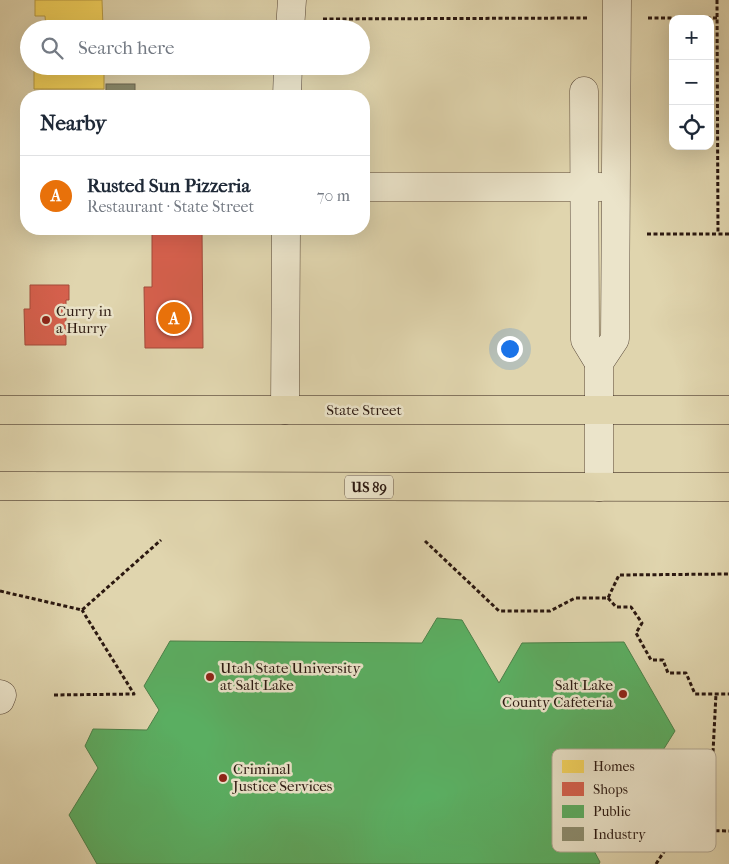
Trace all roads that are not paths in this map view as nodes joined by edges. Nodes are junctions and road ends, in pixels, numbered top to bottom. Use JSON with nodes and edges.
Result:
{"nodes":[{"id":1,"x":617,"y":9,"type":"edge"},
{"id":2,"x":288,"y":75,"type":"edge"},
{"id":3,"x":287,"y":90,"type":"edge"},
{"id":4,"x":584,"y":91,"type":"dead end"},
{"id":5,"x":370,"y":186,"type":"edge"},
{"id":6,"x":584,"y":187,"type":"junction"},
{"id":7,"x":615,"y":187,"type":"junction"},
{"id":8,"x":286,"y":235,"type":"edge"},
{"id":9,"x":599,"y":363,"type":"junction"},
{"id":10,"x":0,"y":410,"type":"edge"},
{"id":11,"x":285,"y":410,"type":"junction"},
{"id":12,"x":600,"y":410,"type":"junction"},
{"id":13,"x":729,"y":410,"type":"edge"},
{"id":14,"x":0,"y":486,"type":"edge"},
{"id":15,"x":599,"y":487,"type":"junction"},
{"id":16,"x":729,"y":487,"type":"edge"},
{"id":17,"x":0,"y":694,"type":"edge"},
{"id":18,"x":0,"y":700,"type":"edge"}],
"edges":[{"from":1,"to":7,"type":"lane"},
{"from":2,"to":3,"type":"lane"},
{"from":4,"to":6,"type":"lane"},
{"from":5,"to":6,"type":"lane"},
{"from":6,"to":7,"type":"lane"},
{"from":6,"to":9,"type":"lane"},
{"from":7,"to":9,"type":"lane"},
{"from":8,"to":11,"type":"lane"},
{"from":9,"to":12,"type":"lane"},
{"from":10,"to":11,"type":"main road","name":"State Street"},
{"from":11,"to":12,"type":"main road","name":"State Street"},
{"from":12,"to":13,"type":"main road","name":"State Street"},
{"from":12,"to":15,"type":"lane"},
{"from":14,"to":15,"type":"main road","number":"US 89"},
{"from":15,"to":16,"type":"main road","number":"US 89"},
{"from":17,"to":18,"type":"lane"}]}
